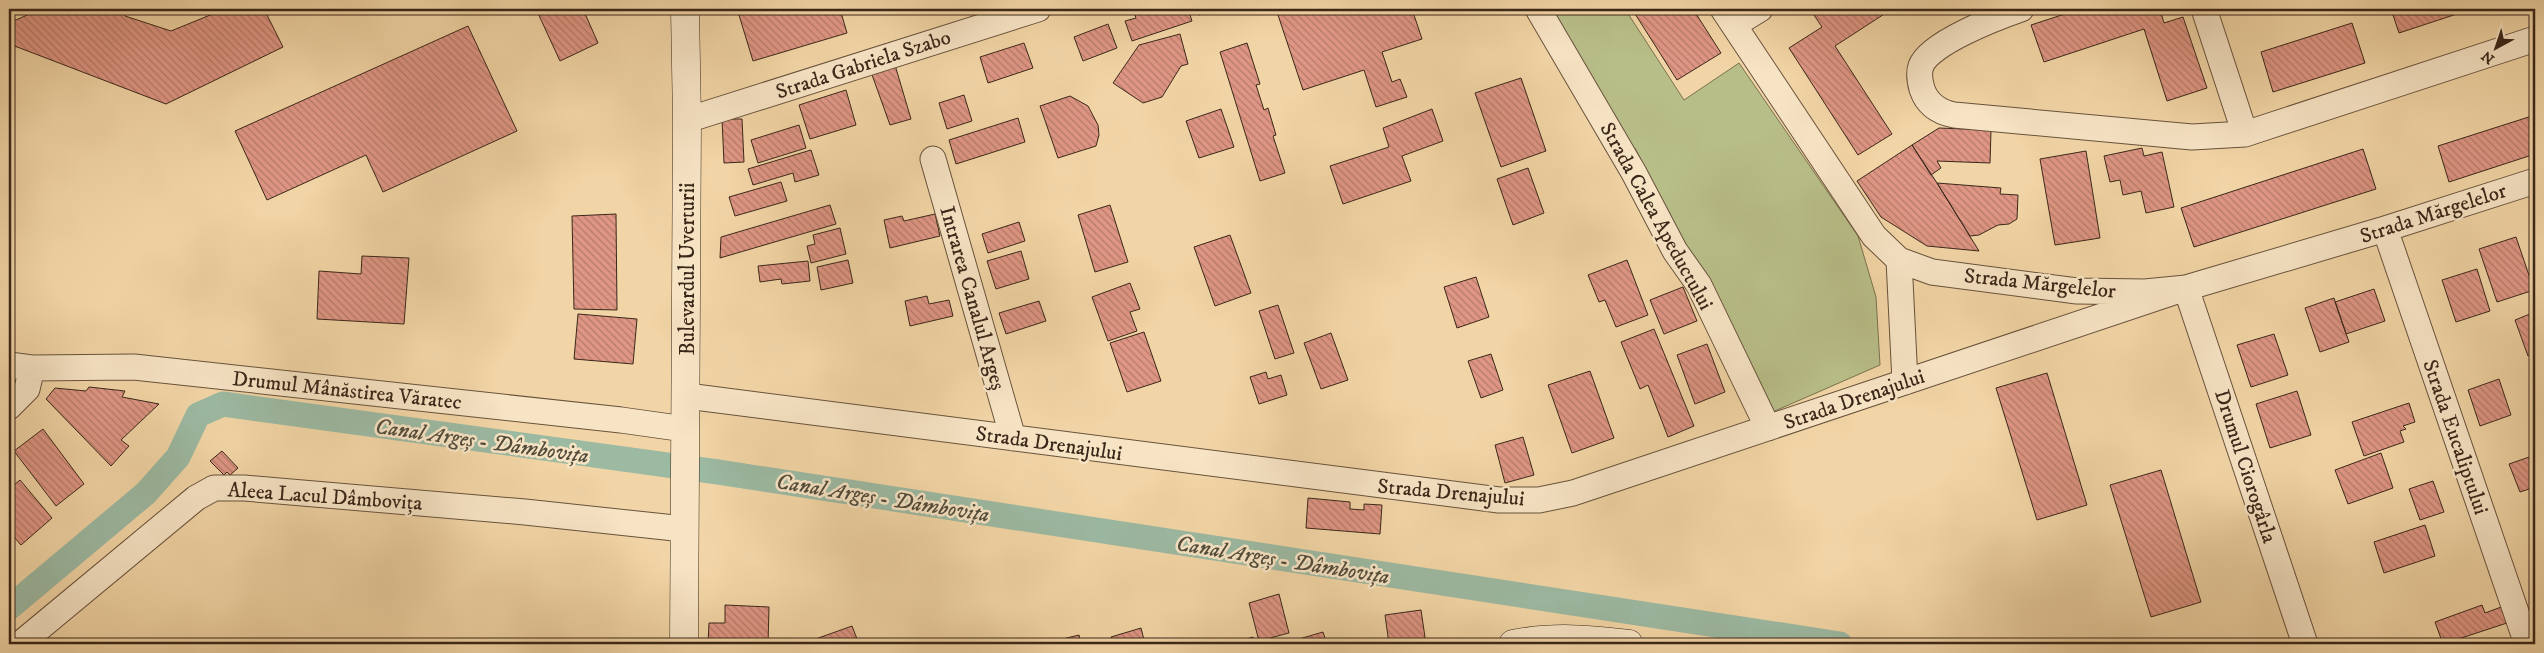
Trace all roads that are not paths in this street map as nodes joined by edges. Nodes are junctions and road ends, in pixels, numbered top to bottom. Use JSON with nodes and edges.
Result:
{"nodes":[{"id":1,"x":686,"y":9,"type":"edge"},
{"id":2,"x":1038,"y":9,"type":"edge"},
{"id":3,"x":1538,"y":9,"type":"edge"},
{"id":4,"x":1760,"y":9,"type":"edge"},
{"id":5,"x":2021,"y":9,"type":"edge"},
{"id":6,"x":2204,"y":9,"type":"edge"},
{"id":7,"x":1728,"y":17,"type":"edge"},
{"id":8,"x":2535,"y":39,"type":"edge"},
{"id":9,"x":687,"y":120,"type":"junction"},
{"id":10,"x":2245,"y":134,"type":"junction"},
{"id":11,"x":933,"y":159,"type":"dead end"},
{"id":12,"x":2535,"y":180,"type":"edge"},
{"id":13,"x":2385,"y":229,"type":"junction"},
{"id":14,"x":1899,"y":260,"type":"junction"},
{"id":15,"x":2186,"y":288,"type":"junction"},
{"id":16,"x":20,"y":366,"type":"edge"},
{"id":17,"x":1905,"y":382,"type":"junction"},
{"id":18,"x":686,"y":396,"type":"junction"},
{"id":19,"x":9,"y":407,"type":"edge"},
{"id":20,"x":1768,"y":428,"type":"junction"},
{"id":21,"x":685,"y":429,"type":"junction"},
{"id":22,"x":1013,"y":438,"type":"junction"},
{"id":23,"x":684,"y":529,"type":"junction"},
{"id":24,"x":20,"y":644,"type":"edge"},
{"id":25,"x":684,"y":644,"type":"edge"},
{"id":26,"x":1513,"y":644,"type":"edge"},
{"id":27,"x":1629,"y":644,"type":"edge"},
{"id":28,"x":2305,"y":644,"type":"edge"},
{"id":29,"x":2527,"y":644,"type":"edge"}],
"edges":[{"from":1,"to":9,"type":"main road","name":"Bulevardul Uverturii"},
{"from":2,"to":9,"type":"street","name":"Strada Gabriela Szabo"},
{"from":3,"to":20,"type":"street","name":"Strada Calea Apeductului"},
{"from":4,"to":7,"type":"street"},
{"from":5,"to":10,"type":"street"},
{"from":6,"to":10,"type":"street"},
{"from":7,"to":14,"type":"street","name":"Strada Mărgelelor"},
{"from":8,"to":10,"type":"street"},
{"from":9,"to":18,"type":"main road","name":"Bulevardul Uverturii"},
{"from":11,"to":22,"type":"street","name":"Intrarea Canalul Argeș"},
{"from":12,"to":13,"type":"street","name":"Strada Mărgelelor"},
{"from":13,"to":15,"type":"street","name":"Strada Mărgelelor"},
{"from":13,"to":29,"type":"street","name":"Strada Eucaliptului"},
{"from":14,"to":15,"type":"street","name":"Strada Mărgelelor"},
{"from":14,"to":17,"type":"street"},
{"from":15,"to":17,"type":"street","name":"Strada Drenajului"},
{"from":15,"to":28,"type":"street","name":"Drumul Ciorogârla"},
{"from":16,"to":19,"type":"street"},
{"from":16,"to":21,"type":"street","name":"Drumul Mânăstirea Văratec"},
{"from":17,"to":20,"type":"street","name":"Strada Drenajului"},
{"from":18,"to":21,"type":"main road","name":"Bulevardul Uverturii"},
{"from":18,"to":22,"type":"street","name":"Strada Drenajului"},
{"from":20,"to":22,"type":"street","name":"Strada Drenajului"},
{"from":21,"to":23,"type":"main road","name":"Bulevardul Uverturii"},
{"from":23,"to":24,"type":"street","name":"Aleea Lacul Dâmbovița"},
{"from":23,"to":25,"type":"main road","name":"Bulevardul Uverturii"},
{"from":26,"to":27,"type":"main road"}]}
